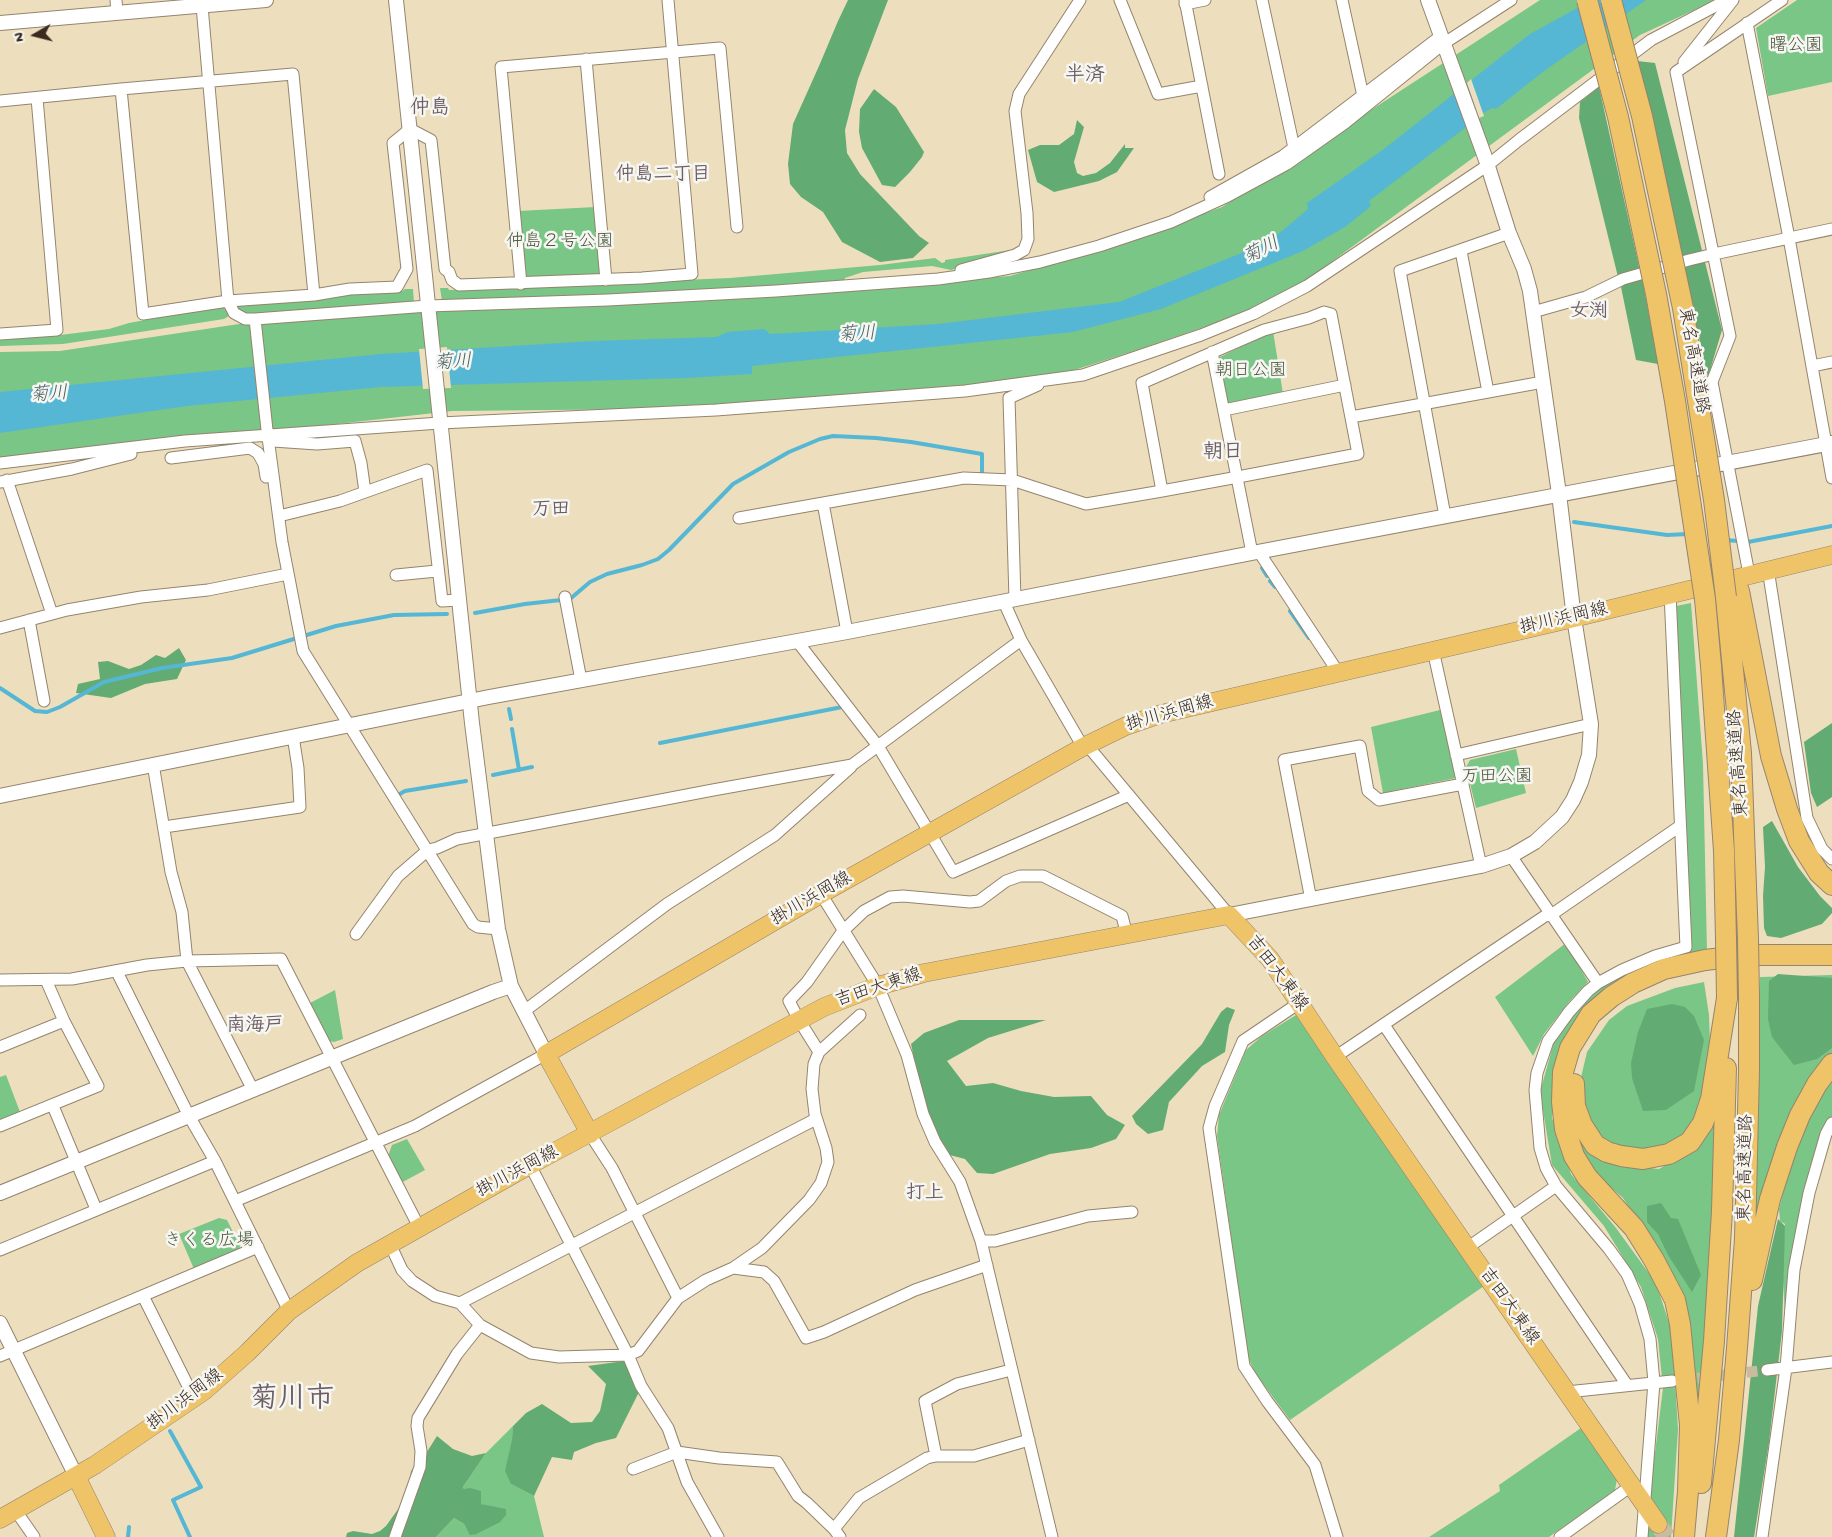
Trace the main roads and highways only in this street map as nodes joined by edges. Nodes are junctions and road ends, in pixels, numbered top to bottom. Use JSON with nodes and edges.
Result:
{"nodes":[{"id":1,"x":1587,"y":0,"type":"edge"},
{"id":2,"x":1611,"y":0,"type":"edge"},
{"id":3,"x":1832,"y":555,"type":"edge"},
{"id":4,"x":1733,"y":594,"type":"junction"},
{"id":5,"x":1832,"y":885,"type":"edge"},
{"id":6,"x":1832,"y":955,"type":"edge"},
{"id":7,"x":1832,"y":967,"type":"edge"},
{"id":8,"x":1727,"y":998,"type":"junction"},
{"id":9,"x":1832,"y":1064,"type":"edge"},
{"id":10,"x":590,"y":1134,"type":"junction"},
{"id":11,"x":1738,"y":1348,"type":"junction"},
{"id":12,"x":76,"y":1476,"type":"junction"},
{"id":13,"x":0,"y":1519,"type":"edge"},
{"id":14,"x":1658,"y":1524,"type":"tunnel mouth"},
{"id":15,"x":106,"y":1537,"type":"edge"},
{"id":16,"x":1684,"y":1537,"type":"edge"},
{"id":17,"x":1694,"y":1537,"type":"edge"},
{"id":18,"x":1716,"y":1537,"type":"edge"}],
"edges":[{"from":1,"to":8,"type":"highway","name":"東名高速道路","bridge":true},
{"from":2,"to":4,"type":"highway","name":"東名高速道路","bridge":true},
{"from":3,"to":10,"type":"main road","name":"掛川浜岡線"},
{"from":4,"to":5,"type":"highway"},
{"from":4,"to":11,"type":"highway","name":"東名高速道路","bridge":true},
{"from":6,"to":16,"type":"highway"},
{"from":7,"to":8,"type":"highway"},
{"from":8,"to":17,"type":"highway","name":"東名高速道路"},
{"from":9,"to":11,"type":"highway"},
{"from":10,"to":12,"type":"main road","name":"掛川浜岡線"},
{"from":10,"to":14,"type":"main road","name":"吉田大東線"},
{"from":11,"to":18,"type":"highway","name":"東名高速道路"},
{"from":12,"to":13,"type":"main road"},
{"from":12,"to":15,"type":"main road"}]}
